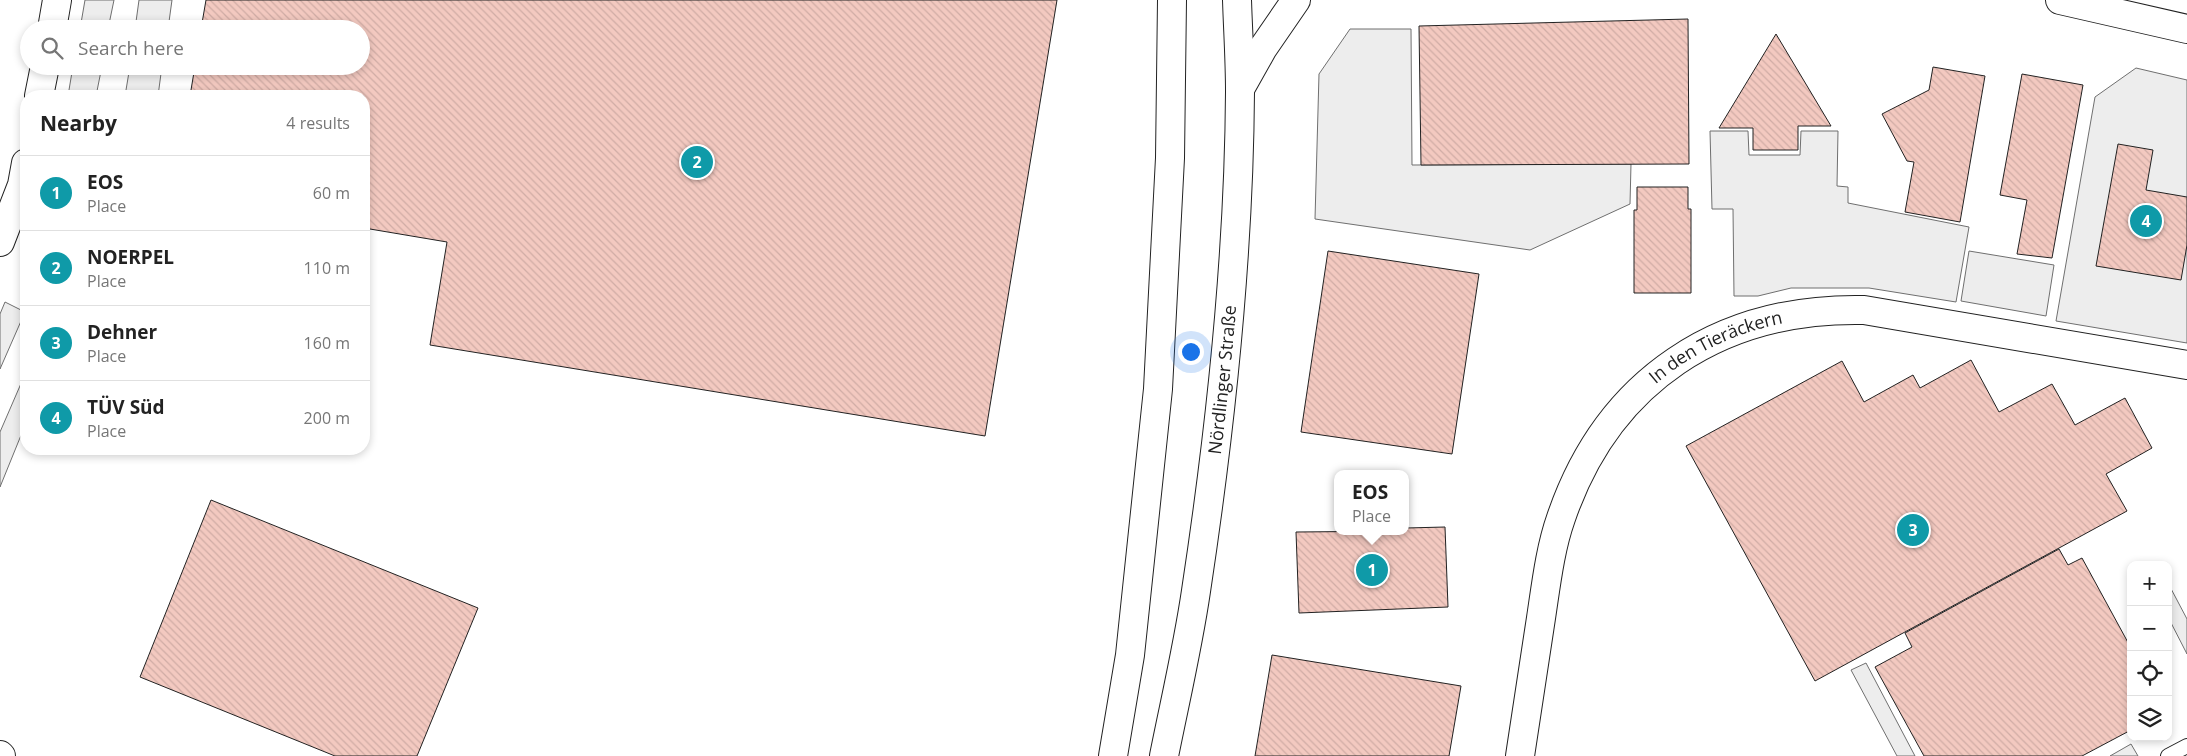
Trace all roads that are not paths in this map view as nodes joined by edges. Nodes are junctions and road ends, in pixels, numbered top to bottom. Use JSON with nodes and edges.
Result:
{"nodes":[{"id":1,"x":57,"y":0,"type":"edge"},
{"id":2,"x":1172,"y":0,"type":"edge"},
{"id":3,"x":1237,"y":0,"type":"edge"},
{"id":4,"x":1296,"y":0,"type":"edge"},
{"id":5,"x":2060,"y":0,"type":"edge"},
{"id":6,"x":54,"y":20,"type":"edge"},
{"id":7,"x":2187,"y":29,"type":"edge"},
{"id":8,"x":43,"y":75,"type":"edge"},
{"id":9,"x":40,"y":90,"type":"edge"},
{"id":10,"x":1240,"y":91,"type":"junction"},
{"id":11,"x":20,"y":190,"type":"edge"},
{"id":12,"x":0,"y":242,"type":"edge"},
{"id":13,"x":2187,"y":365,"type":"edge"},
{"id":14,"x":2187,"y":746,"type":"edge"},
{"id":15,"x":1113,"y":756,"type":"edge"},
{"id":16,"x":1164,"y":756,"type":"edge"},
{"id":17,"x":1520,"y":756,"type":"edge"},
{"id":18,"x":2168,"y":756,"type":"edge"}],
"edges":[{"from":1,"to":6,"type":"main road"},
{"from":2,"to":15,"type":"main road"},
{"from":3,"to":10,"type":"main road","name":"Nördlinger Straße"},
{"from":4,"to":10,"type":"main road"},
{"from":5,"to":7,"type":"main road"},
{"from":8,"to":9,"type":"main road"},
{"from":10,"to":16,"type":"main road","name":"Nördlinger Straße"},
{"from":11,"to":12,"type":"main road"},
{"from":13,"to":17,"type":"main road","name":"In den Tieräckern"},
{"from":14,"to":18,"type":"lane"}]}
